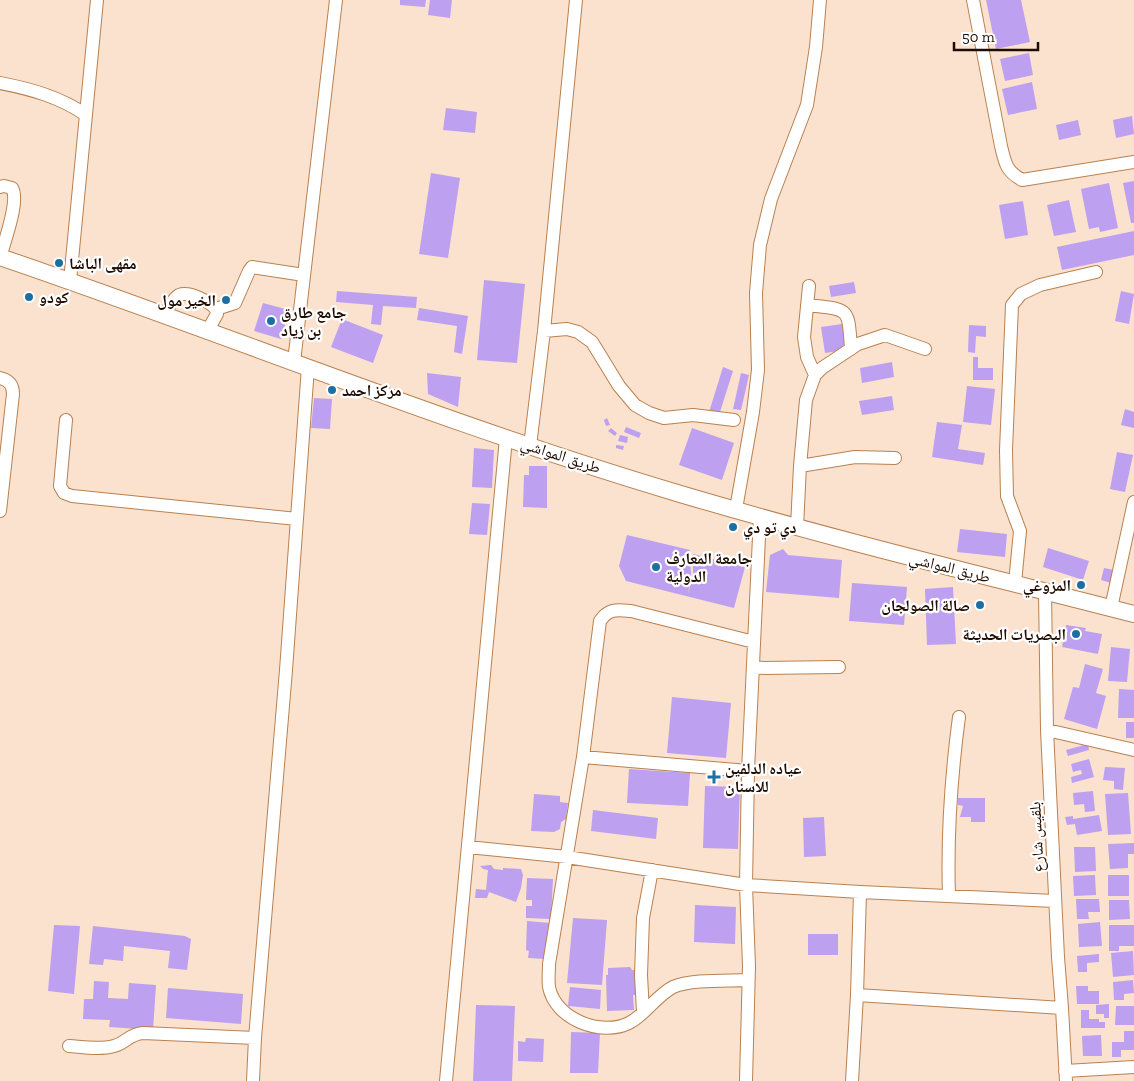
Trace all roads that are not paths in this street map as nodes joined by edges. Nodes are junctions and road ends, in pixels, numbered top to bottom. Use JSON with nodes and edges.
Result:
{"nodes":[{"id":1,"x":97,"y":0,"type":"edge"},
{"id":2,"x":336,"y":0,"type":"edge"},
{"id":3,"x":576,"y":0,"type":"edge"},
{"id":4,"x":820,"y":0,"type":"edge"},
{"id":5,"x":973,"y":0,"type":"edge"},
{"id":6,"x":0,"y":83,"type":"edge"},
{"id":7,"x":86,"y":116,"type":"junction"},
{"id":8,"x":1134,"y":162,"type":"edge"},
{"id":9,"x":0,"y":187,"type":"edge"},
{"id":10,"x":0,"y":258,"type":"edge"},
{"id":11,"x":1096,"y":272,"type":"dead end"},
{"id":12,"x":304,"y":275,"type":"junction"},
{"id":13,"x":70,"y":281,"type":"junction"},
{"id":14,"x":809,"y":286,"type":"dead end"},
{"id":15,"x":807,"y":305,"type":"junction"},
{"id":16,"x":216,"y":309,"type":"junction"},
{"id":17,"x":164,"y":314,"type":"junction"},
{"id":18,"x":208,"y":330,"type":"junction"},
{"id":19,"x":544,"y":331,"type":"junction"},
{"id":20,"x":851,"y":349,"type":"junction"},
{"id":21,"x":925,"y":349,"type":"dead end"},
{"id":22,"x":301,"y":364,"type":"junction"},
{"id":23,"x":814,"y":375,"type":"junction"},
{"id":24,"x":0,"y":378,"type":"edge"},
{"id":25,"x":66,"y":420,"type":"dead end"},
{"id":26,"x":734,"y":420,"type":"dead end"},
{"id":27,"x":506,"y":438,"type":"junction"},
{"id":28,"x":530,"y":446,"type":"junction"},
{"id":29,"x":895,"y":458,"type":"dead end"},
{"id":30,"x":800,"y":466,"type":"junction"},
{"id":31,"x":1134,"y":502,"type":"edge"},
{"id":32,"x":736,"y":509,"type":"junction"},
{"id":33,"x":0,"y":511,"type":"edge"},
{"id":34,"x":760,"y":516,"type":"junction"},
{"id":35,"x":297,"y":519,"type":"junction"},
{"id":36,"x":797,"y":527,"type":"junction"},
{"id":37,"x":1015,"y":583,"type":"junction"},
{"id":38,"x":1045,"y":591,"type":"junction"},
{"id":39,"x":1110,"y":608,"type":"junction"},
{"id":40,"x":1134,"y":614,"type":"edge"},
{"id":41,"x":754,"y":642,"type":"junction"},
{"id":42,"x":839,"y":667,"type":"dead end"},
{"id":43,"x":753,"y":668,"type":"junction"},
{"id":44,"x":959,"y":716,"type":"dead end"},
{"id":45,"x":1047,"y":730,"type":"junction"},
{"id":46,"x":1134,"y":750,"type":"edge"},
{"id":47,"x":583,"y":757,"type":"junction"},
{"id":48,"x":748,"y":770,"type":"junction"},
{"id":49,"x":468,"y":847,"type":"junction"},
{"id":50,"x":567,"y":857,"type":"junction"},
{"id":51,"x":652,"y":870,"type":"junction"},
{"id":52,"x":746,"y":885,"type":"junction"},
{"id":53,"x":860,"y":892,"type":"junction"},
{"id":54,"x":948,"y":896,"type":"junction"},
{"id":55,"x":1055,"y":901,"type":"junction"},
{"id":56,"x":748,"y":980,"type":"junction"},
{"id":57,"x":857,"y":995,"type":"junction"},
{"id":58,"x":1062,"y":1008,"type":"junction"},
{"id":59,"x":643,"y":1012,"type":"junction"},
{"id":60,"x":255,"y":1038,"type":"junction"},
{"id":61,"x":69,"y":1046,"type":"dead end"},
{"id":62,"x":1134,"y":1067,"type":"edge"},
{"id":63,"x":1065,"y":1076,"type":"edge"},
{"id":64,"x":254,"y":1081,"type":"edge"},
{"id":65,"x":446,"y":1081,"type":"edge"},
{"id":66,"x":746,"y":1081,"type":"edge"},
{"id":67,"x":852,"y":1081,"type":"edge"}],
"edges":[{"from":1,"to":7,"type":"street"},
{"from":2,"to":12,"type":"street"},
{"from":3,"to":19,"type":"street"},
{"from":4,"to":32,"type":"street"},
{"from":5,"to":8,"type":"street"},
{"from":6,"to":7,"type":"street"},
{"from":7,"to":13,"type":"street"},
{"from":9,"to":10,"type":"street"},
{"from":10,"to":13,"type":"main road","name":"طريق المواشي"},
{"from":11,"to":37,"type":"street"},
{"from":12,"to":16,"type":"street"},
{"from":12,"to":22,"type":"street"},
{"from":13,"to":17,"type":"main road","name":"طريق المواشي"},
{"from":14,"to":15,"type":"street"},
{"from":15,"to":20,"type":"street"},
{"from":15,"to":23,"type":"street"},
{"from":16,"to":17,"type":"street"},
{"from":16,"to":18,"type":"street"},
{"from":17,"to":18,"type":"main road","name":"طريق المواشي"},
{"from":18,"to":22,"type":"main road","name":"طريق المواشي"},
{"from":19,"to":26,"type":"street"},
{"from":19,"to":28,"type":"street"},
{"from":20,"to":21,"type":"street"},
{"from":20,"to":23,"type":"street"},
{"from":22,"to":27,"type":"main road","name":"طريق المواشي"},
{"from":22,"to":35,"type":"street"},
{"from":23,"to":30,"type":"street"},
{"from":24,"to":33,"type":"street"},
{"from":25,"to":35,"type":"street"},
{"from":27,"to":28,"type":"main road","name":"طريق المواشي"},
{"from":27,"to":49,"type":"street"},
{"from":28,"to":32,"type":"main road","name":"طريق المواشي"},
{"from":29,"to":30,"type":"street"},
{"from":30,"to":36,"type":"street"},
{"from":31,"to":39,"type":"street"},
{"from":32,"to":34,"type":"main road","name":"طريق المواشي"},
{"from":34,"to":36,"type":"main road","name":"طريق المواشي"},
{"from":34,"to":41,"type":"street"},
{"from":35,"to":60,"type":"street"},
{"from":36,"to":37,"type":"main road","name":"طريق المواشي"},
{"from":37,"to":38,"type":"main road","name":"طريق المواشي"},
{"from":38,"to":39,"type":"main road","name":"طريق المواشي"},
{"from":38,"to":45,"type":"street","name":"بلقيس شارع"},
{"from":39,"to":40,"type":"main road","name":"طريق المواشي"},
{"from":41,"to":43,"type":"street"},
{"from":41,"to":47,"type":"street"},
{"from":42,"to":43,"type":"street"},
{"from":43,"to":48,"type":"street"},
{"from":44,"to":54,"type":"street"},
{"from":45,"to":46,"type":"street"},
{"from":45,"to":55,"type":"street","name":"بلقيس شارع"},
{"from":47,"to":48,"type":"street"},
{"from":47,"to":50,"type":"street"},
{"from":48,"to":52,"type":"street"},
{"from":49,"to":50,"type":"street"},
{"from":49,"to":65,"type":"street"},
{"from":50,"to":51,"type":"street"},
{"from":50,"to":59,"type":"street"},
{"from":51,"to":52,"type":"street"},
{"from":51,"to":59,"type":"street"},
{"from":52,"to":53,"type":"street"},
{"from":52,"to":56,"type":"street"},
{"from":53,"to":54,"type":"street"},
{"from":53,"to":57,"type":"street"},
{"from":54,"to":55,"type":"street"},
{"from":55,"to":58,"type":"street","name":"بلقيس شارع"},
{"from":56,"to":59,"type":"street"},
{"from":56,"to":66,"type":"street"},
{"from":57,"to":58,"type":"street"},
{"from":57,"to":67,"type":"street"},
{"from":58,"to":63,"type":"street","name":"بلقيس شارع"},
{"from":60,"to":61,"type":"street"},
{"from":60,"to":64,"type":"street"},
{"from":62,"to":63,"type":"street"}]}
